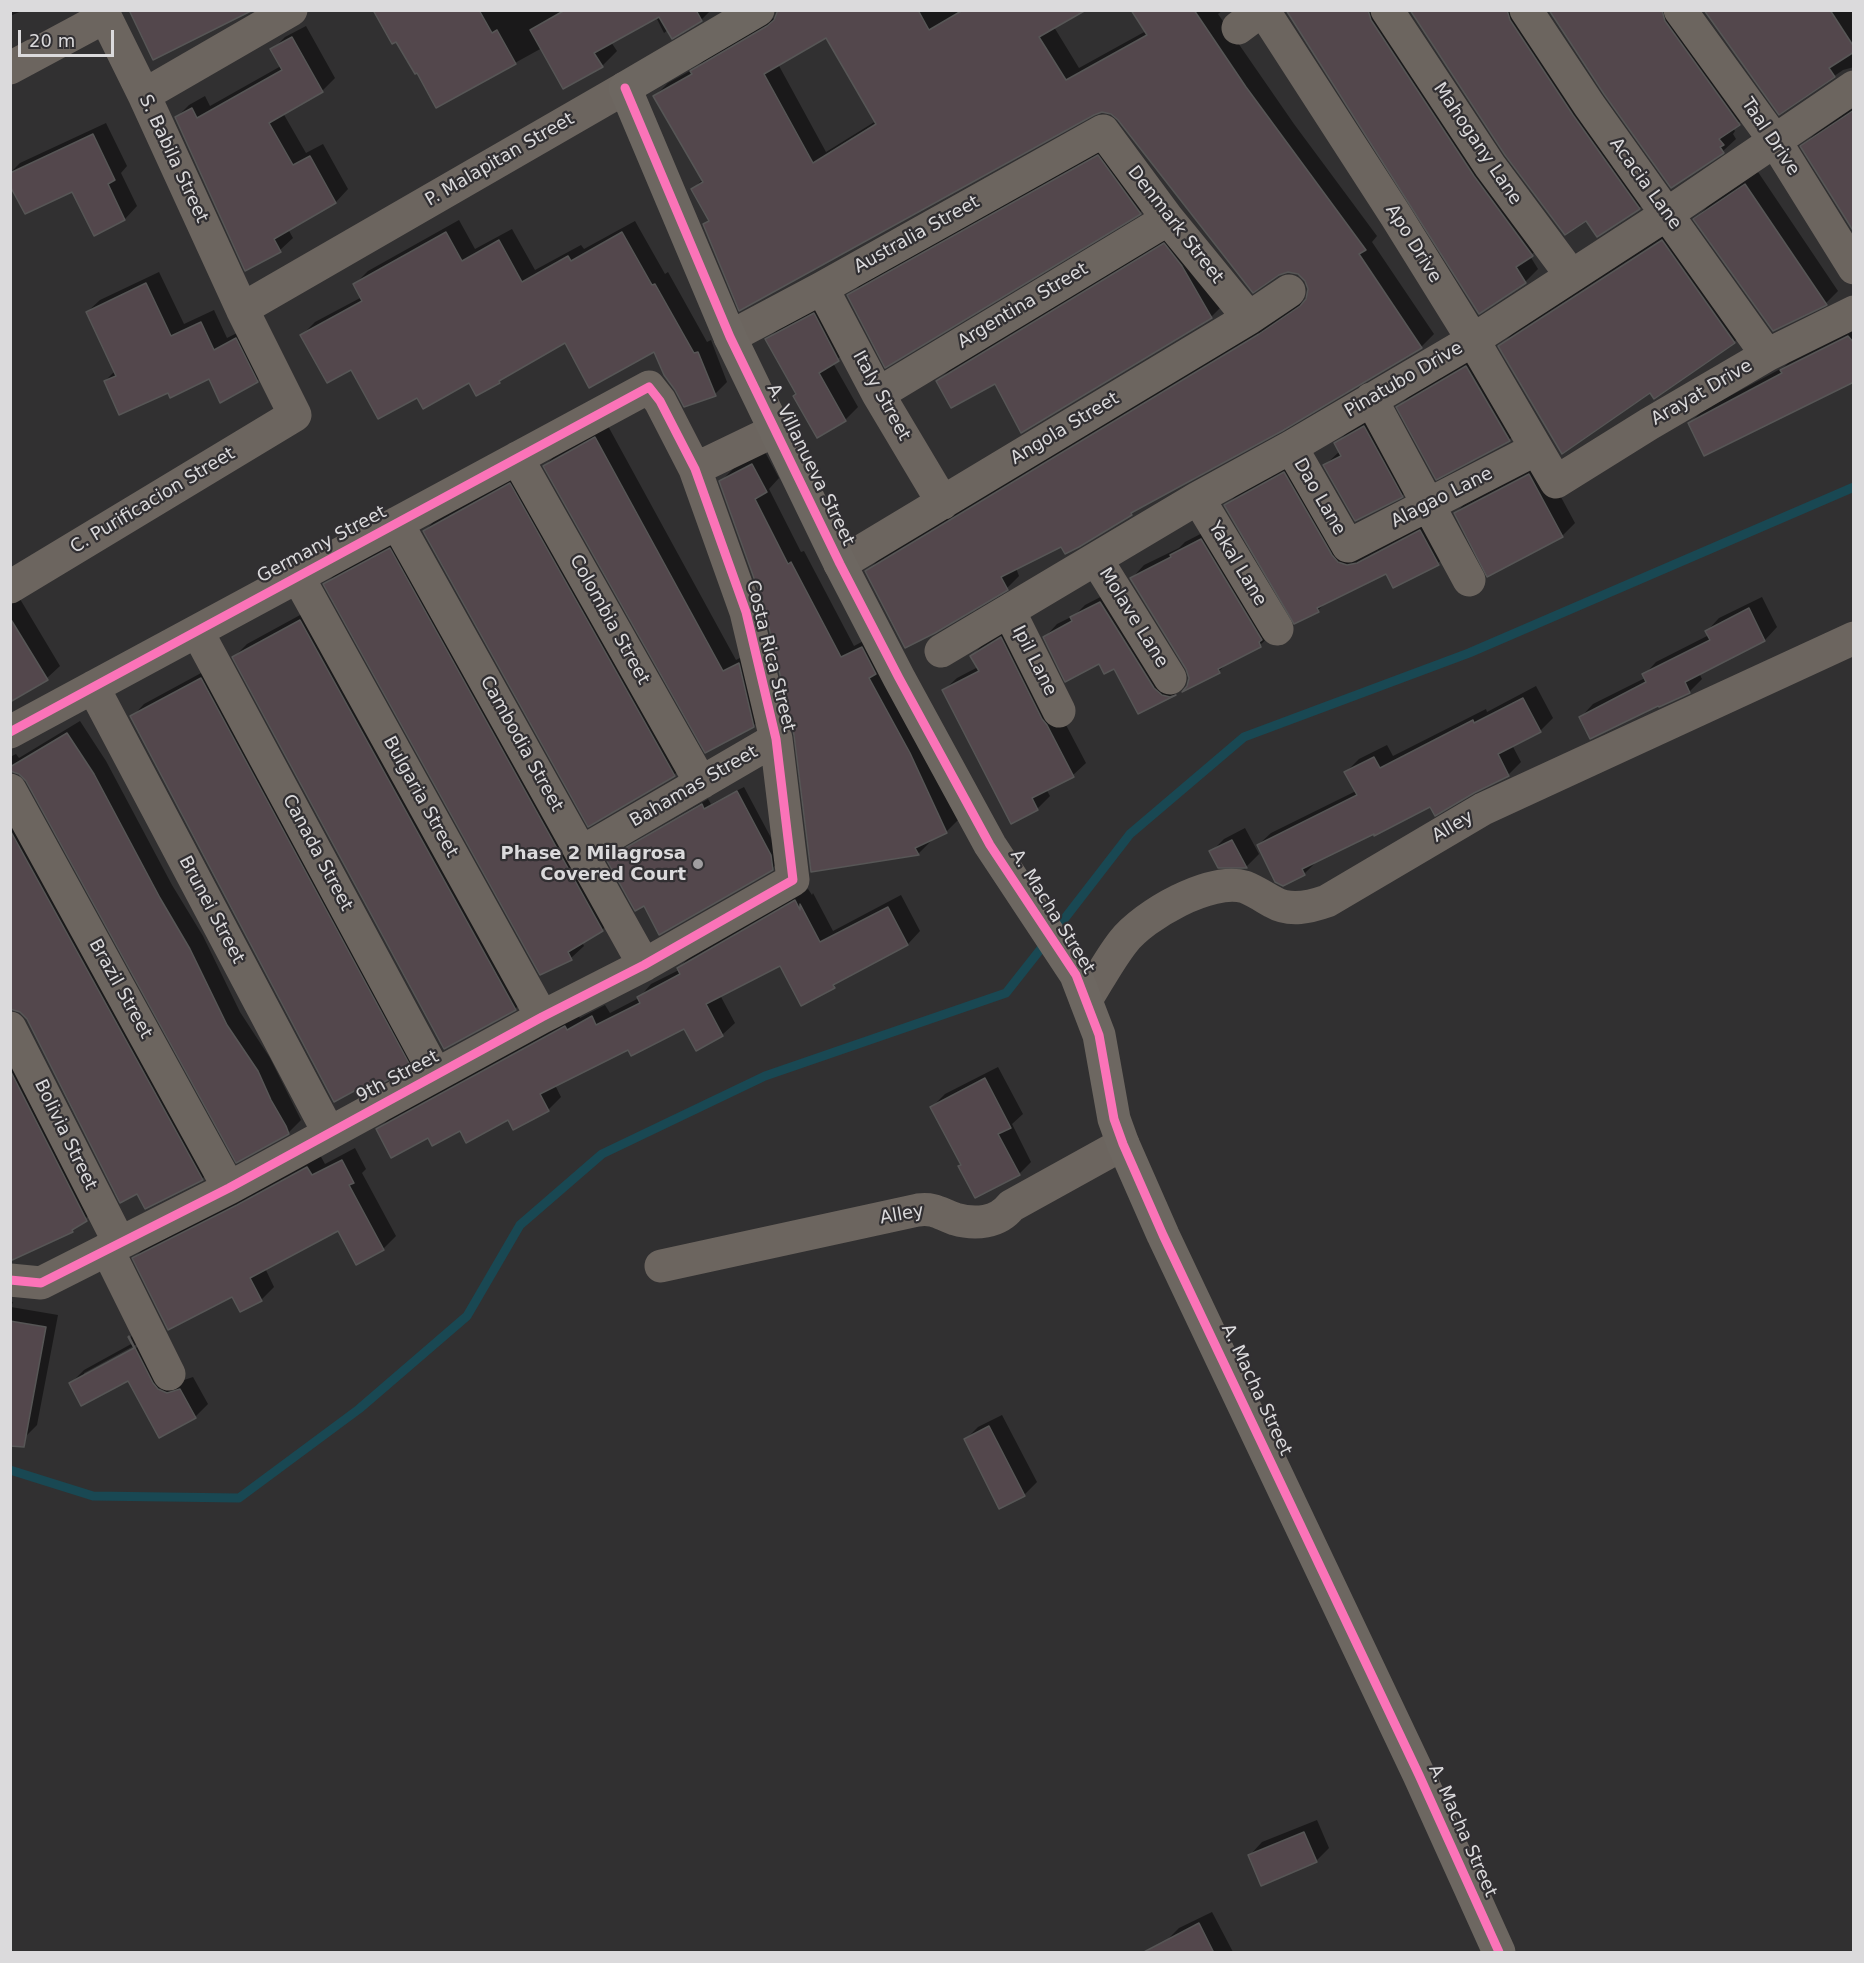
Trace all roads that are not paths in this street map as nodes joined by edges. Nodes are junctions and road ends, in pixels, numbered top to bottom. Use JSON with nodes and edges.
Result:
{"nodes":[{"id":1,"x":291,"y":10,"type":"edge"},
{"id":2,"x":758,"y":10,"type":"edge"},
{"id":3,"x":1387,"y":10,"type":"edge"},
{"id":4,"x":1527,"y":10,"type":"edge"},
{"id":5,"x":1680,"y":10,"type":"edge"},
{"id":6,"x":104,"y":14,"type":"edge"},
{"id":7,"x":1255,"y":16,"type":"edge"},
{"id":8,"x":10,"y":68,"type":"edge"},
{"id":9,"x":1854,"y":87,"type":"edge"},
{"id":10,"x":625,"y":88,"type":"junction"},
{"id":11,"x":144,"y":94,"type":"junction"},
{"id":12,"x":1103,"y":131,"type":"joint"},
{"id":13,"x":1775,"y":141,"type":"junction"},
{"id":14,"x":1667,"y":214,"type":"junction"},
{"id":15,"x":1168,"y":219,"type":"junction"},
{"id":16,"x":1854,"y":268,"type":"edge"},
{"id":17,"x":1572,"y":275,"type":"junction"},
{"id":18,"x":822,"y":288,"type":"junction"},
{"id":19,"x":1289,"y":291,"type":"dead end"},
{"id":20,"x":242,"y":309,"type":"junction"},
{"id":21,"x":1854,"y":312,"type":"edge"},
{"id":22,"x":1249,"y":318,"type":"junction"},
{"id":23,"x":729,"y":337,"type":"junction"},
{"id":24,"x":1473,"y":340,"type":"junction"},
{"id":25,"x":1767,"y":355,"type":"junction"},
{"id":26,"x":649,"y":387,"type":"joint"},
{"id":27,"x":878,"y":394,"type":"junction"},
{"id":28,"x":1371,"y":399,"type":"junction"},
{"id":29,"x":295,"y":415,"type":"joint"},
{"id":30,"x":776,"y":430,"type":"junction"},
{"id":31,"x":1291,"y":447,"type":"junction"},
{"id":32,"x":1536,"y":449,"type":"junction"},
{"id":33,"x":517,"y":458,"type":"junction"},
{"id":34,"x":695,"y":469,"type":"junction"},
{"id":35,"x":1556,"y":482,"type":"joint"},
{"id":36,"x":1198,"y":498,"type":"junction"},
{"id":37,"x":943,"y":503,"type":"junction"},
{"id":38,"x":1428,"y":504,"type":"junction"},
{"id":39,"x":398,"y":523,"type":"junction"},
{"id":40,"x":1348,"y":546,"type":"joint"},
{"id":41,"x":1096,"y":559,"type":"junction"},
{"id":42,"x":840,"y":564,"type":"junction"},
{"id":43,"x":298,"y":577,"type":"junction"},
{"id":44,"x":1469,"y":580,"type":"dead end"},
{"id":45,"x":10,"y":587,"type":"edge"},
{"id":46,"x":1009,"y":611,"type":"junction"},
{"id":47,"x":1277,"y":629,"type":"dead end"},
{"id":48,"x":197,"y":631,"type":"junction"},
{"id":49,"x":1854,"y":638,"type":"edge"},
{"id":50,"x":941,"y":651,"type":"dead end"},
{"id":51,"x":1170,"y":678,"type":"dead end"},
{"id":52,"x":93,"y":687,"type":"junction"},
{"id":53,"x":1059,"y":711,"type":"dead end"},
{"id":54,"x":10,"y":732,"type":"edge"},
{"id":55,"x":776,"y":740,"type":"junction"},
{"id":56,"x":700,"y":783,"type":"junction"},
{"id":57,"x":10,"y":790,"type":"edge"},
{"id":58,"x":990,"y":844,"type":"joint"},
{"id":59,"x":582,"y":852,"type":"junction"},
{"id":60,"x":793,"y":879,"type":"joint"},
{"id":61,"x":644,"y":965,"type":"junction"},
{"id":62,"x":1081,"y":988,"type":"junction"},
{"id":63,"x":542,"y":1017,"type":"junction"},
{"id":64,"x":10,"y":1028,"type":"edge"},
{"id":65,"x":436,"y":1075,"type":"junction"},
{"id":66,"x":329,"y":1132,"type":"junction"},
{"id":67,"x":1123,"y":1144,"type":"junction"},
{"id":68,"x":229,"y":1188,"type":"junction"},
{"id":69,"x":113,"y":1245,"type":"junction"},
{"id":70,"x":661,"y":1266,"type":"dead end"},
{"id":71,"x":10,"y":1280,"type":"edge"},
{"id":72,"x":169,"y":1374,"type":"dead end"},
{"id":73,"x":1499,"y":1953,"type":"edge"}],
"edges":[{"from":1,"to":11,"type":"street"},
{"from":2,"to":10,"type":"street","name":"P. Malapitan Street"},
{"from":3,"to":17,"type":"street","name":"Mahogany Lane"},
{"from":4,"to":14,"type":"street","name":"Acacia Lane"},
{"from":5,"to":13,"type":"street","name":"Taal Drive"},
{"from":6,"to":8,"type":"street"},
{"from":6,"to":11,"type":"street","name":"S. Babila Street"},
{"from":7,"to":24,"type":"street","name":"Apo Drive"},
{"from":9,"to":13,"type":"street","name":"Pinatubo Drive"},
{"from":10,"to":20,"type":"street","name":"P. Malapitan Street"},
{"from":10,"to":23,"type":"street","name":"A. Villanueva Street"},
{"from":11,"to":20,"type":"street","name":"S. Babila Street"},
{"from":12,"to":15,"type":"street","name":"Denmark Street"},
{"from":12,"to":18,"type":"street","name":"Australia Street"},
{"from":13,"to":14,"type":"street","name":"Pinatubo Drive"},
{"from":13,"to":16,"type":"street","name":"Taal Drive"},
{"from":14,"to":17,"type":"street","name":"Pinatubo Drive"},
{"from":14,"to":25,"type":"street","name":"Acacia Lane"},
{"from":15,"to":22,"type":"street","name":"Denmark Street"},
{"from":15,"to":27,"type":"street","name":"Argentina Street"},
{"from":17,"to":24,"type":"street","name":"Pinatubo Drive"},
{"from":18,"to":23,"type":"street","name":"Australia Street"},
{"from":18,"to":27,"type":"street","name":"Italy Street"},
{"from":19,"to":22,"type":"street","name":"Angola Street"},
{"from":20,"to":29,"type":"street","name":"S. Babila Street"},
{"from":21,"to":25,"type":"street","name":"Arayat Drive"},
{"from":22,"to":37,"type":"street","name":"Angola Street"},
{"from":23,"to":30,"type":"street","name":"A. Villanueva Street"},
{"from":24,"to":28,"type":"street","name":"Pinatubo Drive"},
{"from":24,"to":32,"type":"street","name":"Apo Drive"},
{"from":25,"to":35,"type":"street","name":"Arayat Drive"},
{"from":26,"to":33,"type":"street","name":"Germany Street"},
{"from":26,"to":34,"type":"street","name":"Costa Rica Street"},
{"from":27,"to":37,"type":"street","name":"Italy Street"},
{"from":28,"to":31,"type":"street","name":"Pinatubo Drive"},
{"from":28,"to":38,"type":"street"},
{"from":29,"to":45,"type":"street","name":"C. Purificacion Street"},
{"from":30,"to":34,"type":"street"},
{"from":30,"to":42,"type":"street","name":"A. Villanueva Street"},
{"from":31,"to":36,"type":"street","name":"Pinatubo Drive"},
{"from":31,"to":40,"type":"street","name":"Dao Lane"},
{"from":32,"to":35,"type":"street","name":"Apo Drive"},
{"from":32,"to":38,"type":"street","name":"Alagao Lane"},
{"from":33,"to":39,"type":"street","name":"Germany Street"},
{"from":33,"to":56,"type":"street","name":"Colombia Street"},
{"from":34,"to":55,"type":"street","name":"Costa Rica Street"},
{"from":36,"to":41,"type":"street","name":"Pinatubo Drive"},
{"from":36,"to":47,"type":"street","name":"Yakal Lane"},
{"from":37,"to":42,"type":"street","name":"Angola Street"},
{"from":38,"to":40,"type":"street","name":"Alagao Lane"},
{"from":38,"to":44,"type":"street"},
{"from":39,"to":43,"type":"street","name":"Germany Street"},
{"from":39,"to":59,"type":"street","name":"Cambodia Street"},
{"from":41,"to":46,"type":"street","name":"Pinatubo Drive"},
{"from":41,"to":51,"type":"street","name":"Molave Lane"},
{"from":42,"to":58,"type":"street","name":"A. Villanueva Street"},
{"from":43,"to":48,"type":"street","name":"Germany Street"},
{"from":43,"to":63,"type":"street","name":"Bulgaria Street"},
{"from":46,"to":50,"type":"street","name":"Pinatubo Drive"},
{"from":46,"to":53,"type":"street","name":"Ipil Lane"},
{"from":48,"to":52,"type":"street","name":"Germany Street"},
{"from":48,"to":65,"type":"street","name":"Canada Street"},
{"from":49,"to":62,"type":"street","name":"Alley"},
{"from":52,"to":54,"type":"street","name":"Germany Street"},
{"from":52,"to":66,"type":"street","name":"Brunei Street"},
{"from":55,"to":56,"type":"street","name":"Bahamas Street"},
{"from":55,"to":60,"type":"street","name":"Costa Rica Street"},
{"from":56,"to":59,"type":"street","name":"Bahamas Street"},
{"from":57,"to":68,"type":"street","name":"Brazil Street"},
{"from":58,"to":62,"type":"street","name":"A. Macha Street"},
{"from":59,"to":61,"type":"street","name":"Cambodia Street"},
{"from":60,"to":61,"type":"street","name":"9th Street"},
{"from":61,"to":63,"type":"street","name":"9th Street"},
{"from":62,"to":67,"type":"street","name":"A. Macha Street"},
{"from":63,"to":65,"type":"street","name":"9th Street"},
{"from":64,"to":69,"type":"street","name":"Bolivia Street"},
{"from":65,"to":66,"type":"street","name":"9th Street"},
{"from":66,"to":68,"type":"street","name":"9th Street"},
{"from":67,"to":70,"type":"street","name":"Alley"},
{"from":67,"to":73,"type":"street","name":"A. Macha Street"},
{"from":68,"to":69,"type":"street","name":"9th Street"},
{"from":69,"to":71,"type":"street","name":"9th Street"},
{"from":69,"to":72,"type":"street"}]}
